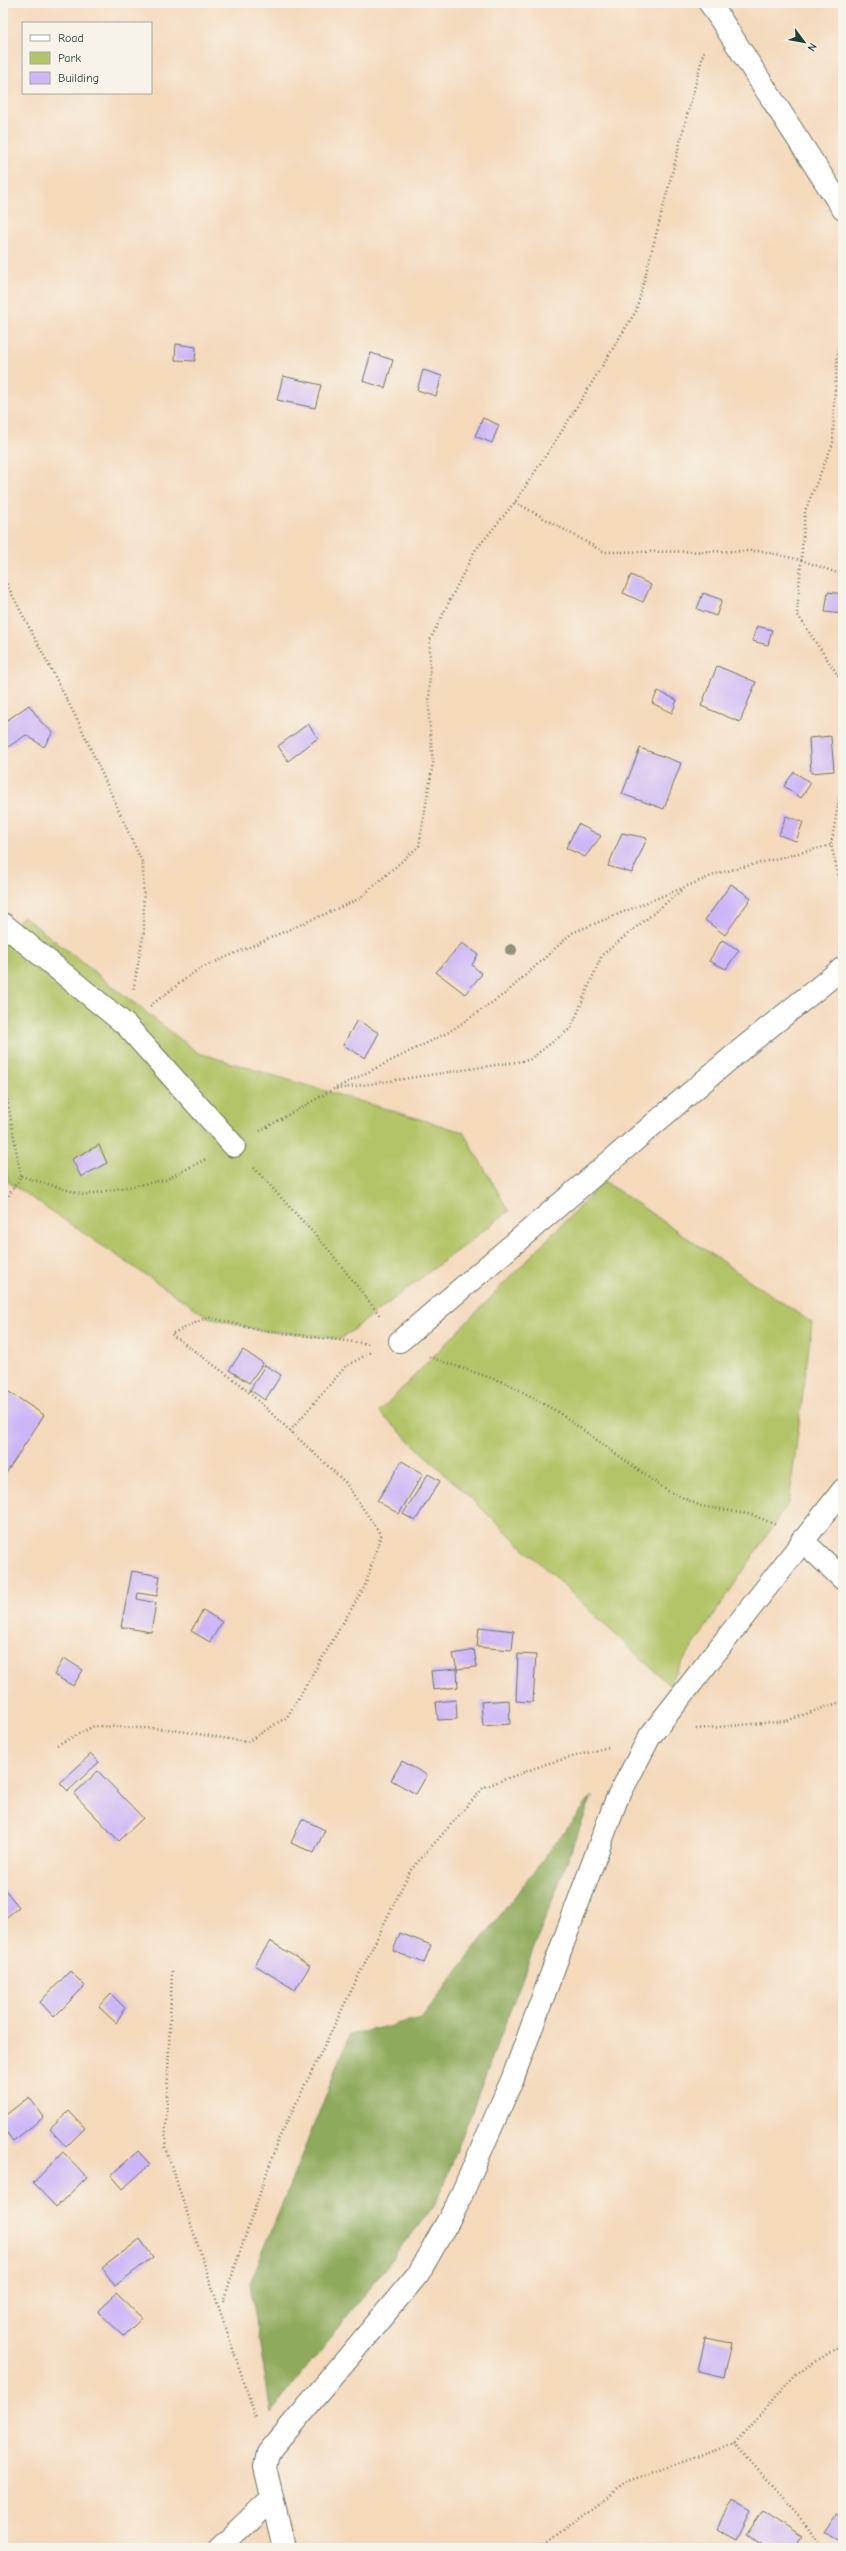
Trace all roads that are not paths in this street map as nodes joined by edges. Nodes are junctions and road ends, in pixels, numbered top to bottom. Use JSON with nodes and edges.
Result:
{"nodes":[{"id":1,"x":717,"y":5,"type":"edge"},
{"id":2,"x":843,"y":209,"type":"edge"},
{"id":3,"x":3,"y":924,"type":"edge"},
{"id":4,"x":843,"y":968,"type":"edge"},
{"id":5,"x":234,"y":1146,"type":"road end"},
{"id":6,"x":400,"y":1342,"type":"road end"},
{"id":7,"x":843,"y":1490,"type":"edge"},
{"id":8,"x":802,"y":1540,"type":"junction"},
{"id":9,"x":843,"y":1579,"type":"edge"},
{"id":10,"x":271,"y":2499,"type":"junction"},
{"id":11,"x":219,"y":2548,"type":"edge"},
{"id":12,"x":284,"y":2548,"type":"edge"}],
"edges":[{"from":1,"to":2,"type":"street"},
{"from":3,"to":5,"type":"street"},
{"from":4,"to":6,"type":"street"},
{"from":7,"to":8,"type":"street"},
{"from":8,"to":9,"type":"street"},
{"from":8,"to":10,"type":"street"},
{"from":10,"to":11,"type":"street"},
{"from":10,"to":12,"type":"street"}]}
